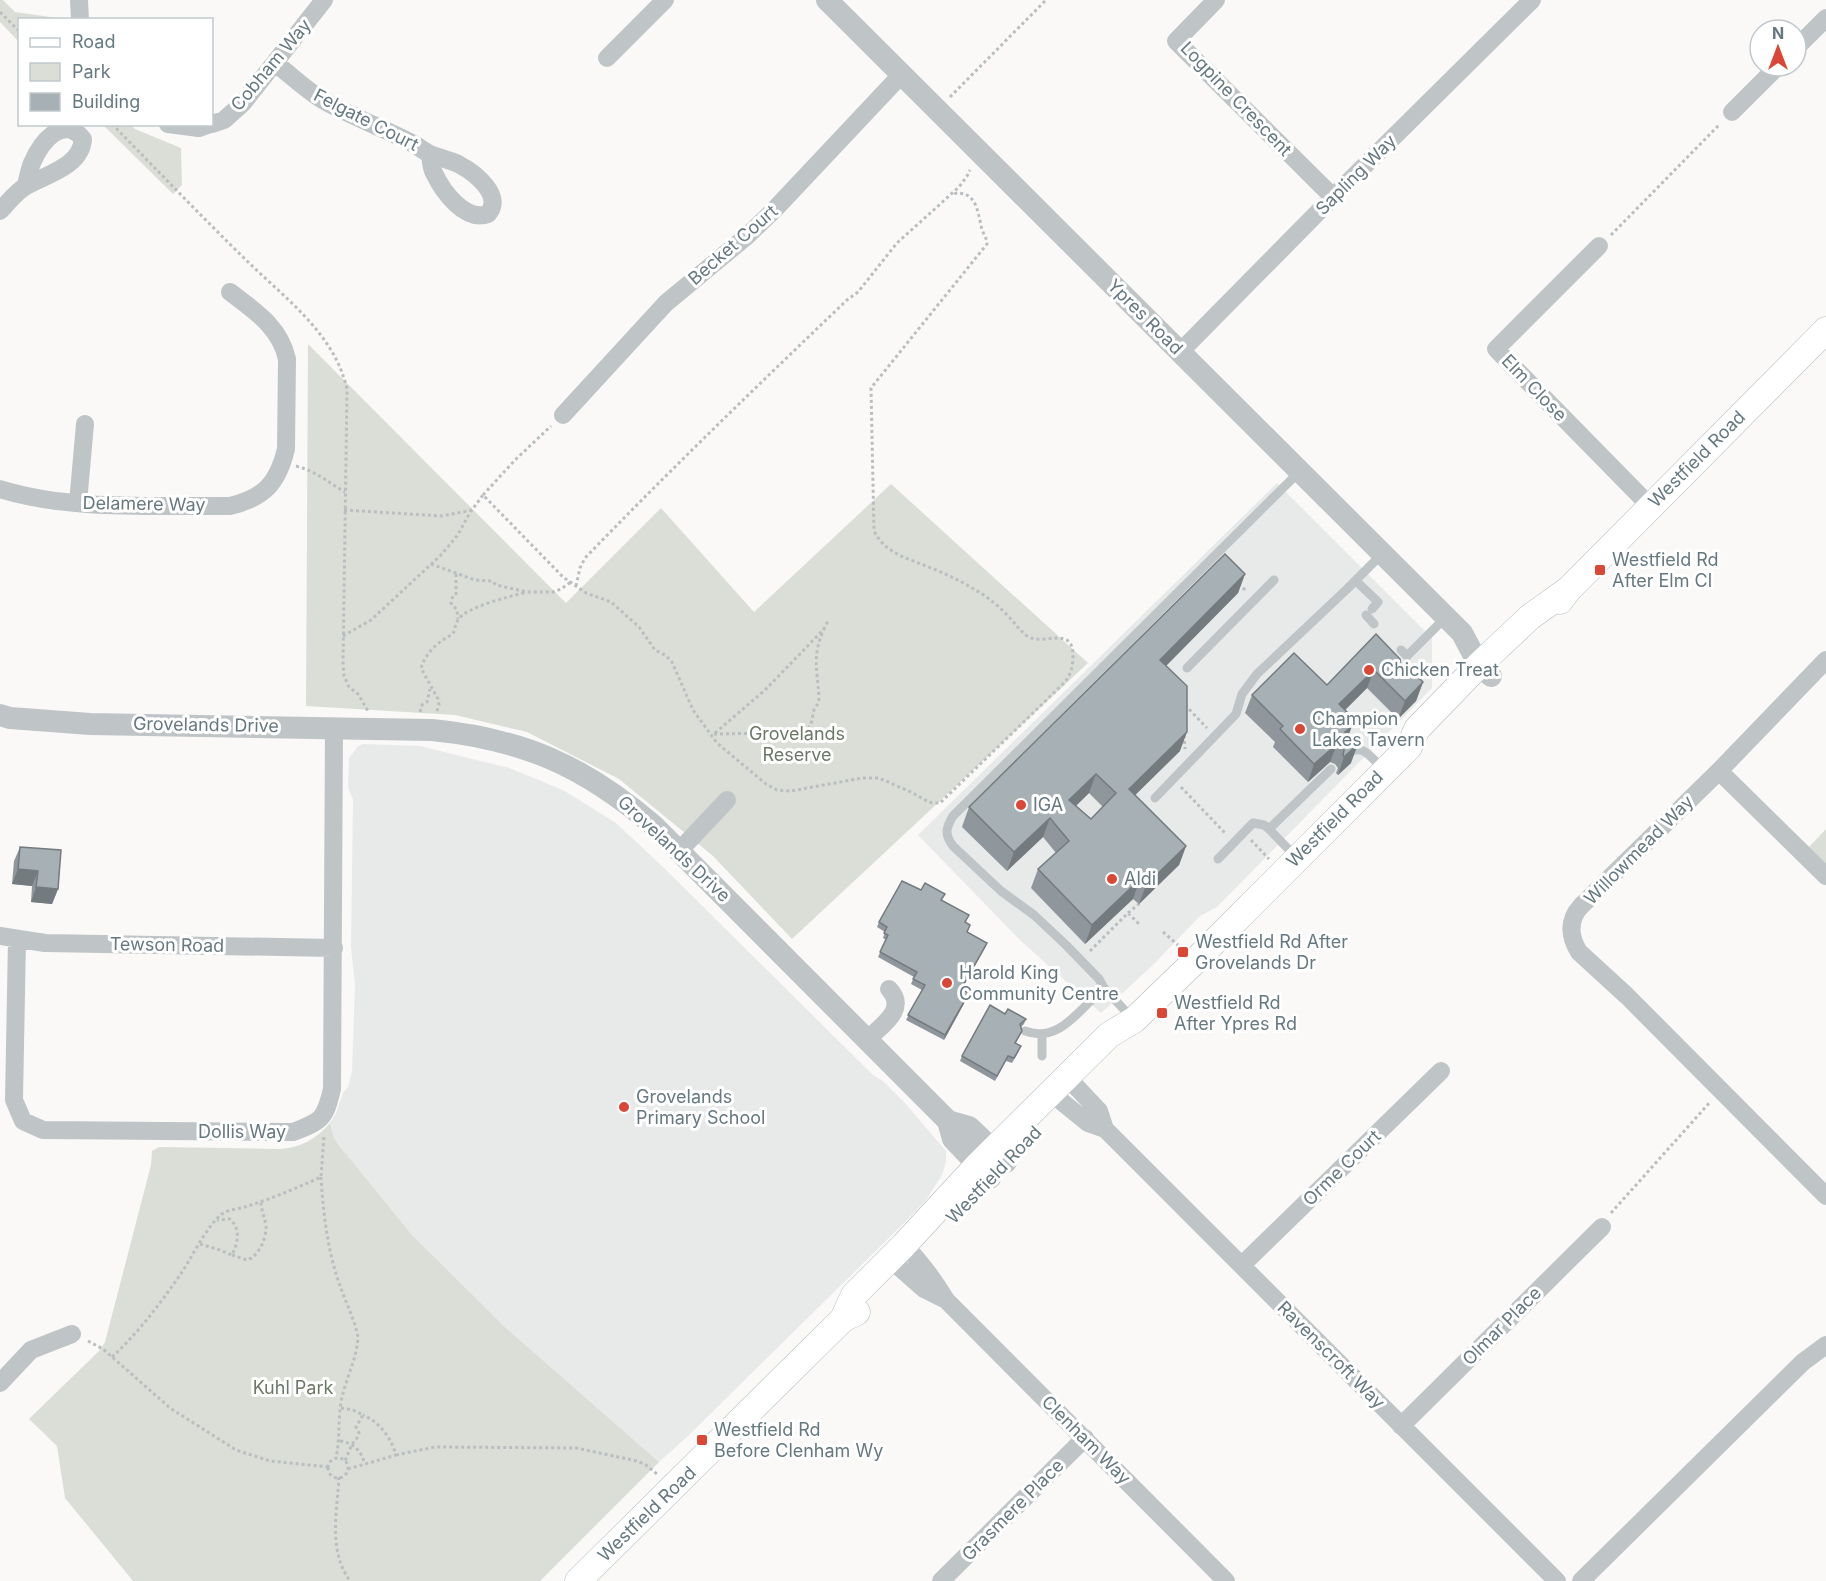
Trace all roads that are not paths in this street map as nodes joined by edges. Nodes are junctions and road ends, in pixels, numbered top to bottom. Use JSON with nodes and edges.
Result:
{"nodes":[{"id":1,"x":79,"y":0,"type":"edge"},
{"id":2,"x":324,"y":0,"type":"edge"},
{"id":3,"x":664,"y":0,"type":"edge"},
{"id":4,"x":827,"y":0,"type":"edge"},
{"id":5,"x":1216,"y":0,"type":"edge"},
{"id":6,"x":1532,"y":0,"type":"edge"},
{"id":7,"x":80,"y":18,"type":"edge"},
{"id":8,"x":1826,"y":18,"type":"edge"},
{"id":9,"x":1808,"y":36,"type":"edge"},
{"id":10,"x":607,"y":58,"type":"dead end"},
{"id":11,"x":275,"y":63,"type":"junction"},
{"id":12,"x":902,"y":74,"type":"junction"},
{"id":13,"x":1766,"y":78,"type":"edge"},
{"id":14,"x":1732,"y":112,"type":"road end"},
{"id":15,"x":213,"y":123,"type":"edge"},
{"id":16,"x":184,"y":126,"type":"edge"},
{"id":17,"x":205,"y":126,"type":"edge"},
{"id":18,"x":430,"y":154,"type":"dead end"},
{"id":19,"x":26,"y":185,"type":"dead end"},
{"id":20,"x":1333,"y":197,"type":"junction"},
{"id":21,"x":0,"y":211,"type":"edge"},
{"id":22,"x":1599,"y":246,"type":"road end"},
{"id":23,"x":230,"y":292,"type":"dead end"},
{"id":24,"x":1826,"y":330,"type":"edge"},
{"id":25,"x":1180,"y":352,"type":"junction"},
{"id":26,"x":563,"y":415,"type":"road end"},
{"id":27,"x":85,"y":424,"type":"dead end"},
{"id":28,"x":1299,"y":472,"type":"junction"},
{"id":29,"x":0,"y":489,"type":"edge"},
{"id":30,"x":78,"y":503,"type":"junction"},
{"id":31,"x":1650,"y":506,"type":"junction"},
{"id":32,"x":1382,"y":554,"type":"junction"},
{"id":33,"x":1274,"y":580,"type":"dead end"},
{"id":34,"x":1356,"y":581,"type":"junction"},
{"id":35,"x":1446,"y":617,"type":"junction"},
{"id":36,"x":1374,"y":624,"type":"dead end"},
{"id":37,"x":1405,"y":657,"type":"dead end"},
{"id":38,"x":1826,"y":660,"type":"edge"},
{"id":39,"x":1493,"y":663,"type":"junction"},
{"id":40,"x":1187,"y":668,"type":"dead end"},
{"id":41,"x":0,"y":715,"type":"edge"},
{"id":42,"x":334,"y":727,"type":"junction"},
{"id":43,"x":1344,"y":756,"type":"edge"},
{"id":44,"x":1331,"y":769,"type":"dead end"},
{"id":45,"x":1384,"y":771,"type":"junction"},
{"id":46,"x":1719,"y":771,"type":"junction"},
{"id":47,"x":1155,"y":798,"type":"dead end"},
{"id":48,"x":727,"y":800,"type":"dead end"},
{"id":49,"x":1269,"y":829,"type":"junction"},
{"id":50,"x":680,"y":850,"type":"junction"},
{"id":51,"x":1296,"y":858,"type":"junction"},
{"id":52,"x":1218,"y":859,"type":"dead end"},
{"id":53,"x":1826,"y":876,"type":"edge"},
{"id":54,"x":9,"y":937,"type":"edge"},
{"id":55,"x":334,"y":948,"type":"junction"},
{"id":56,"x":1104,"y":988,"type":"junction"},
{"id":57,"x":889,"y":989,"type":"dead end"},
{"id":58,"x":1134,"y":1020,"type":"junction"},
{"id":59,"x":1025,"y":1031,"type":"dead end"},
{"id":60,"x":1042,"y":1035,"type":"junction"},
{"id":61,"x":868,"y":1039,"type":"junction"},
{"id":62,"x":1042,"y":1056,"type":"dead end"},
{"id":63,"x":1442,"y":1071,"type":"dead end"},
{"id":64,"x":1065,"y":1090,"type":"junction"},
{"id":65,"x":992,"y":1164,"type":"junction"},
{"id":66,"x":1826,"y":1196,"type":"edge"},
{"id":67,"x":1602,"y":1227,"type":"road end"},
{"id":68,"x":903,"y":1258,"type":"junction"},
{"id":69,"x":1242,"y":1265,"type":"junction"},
{"id":70,"x":72,"y":1334,"type":"road end"},
{"id":71,"x":1826,"y":1345,"type":"edge"},
{"id":72,"x":0,"y":1383,"type":"edge"},
{"id":73,"x":1401,"y":1426,"type":"junction"},
{"id":74,"x":1085,"y":1438,"type":"junction"},
{"id":75,"x":578,"y":1581,"type":"edge"},
{"id":76,"x":940,"y":1581,"type":"edge"},
{"id":77,"x":1226,"y":1581,"type":"edge"},
{"id":78,"x":1557,"y":1581,"type":"edge"},
{"id":79,"x":1581,"y":1581,"type":"edge"}],
"edges":[{"from":1,"to":7,"type":"street"},
{"from":2,"to":11,"type":"street","name":"Cobham Way"},
{"from":3,"to":10,"type":"street"},
{"from":4,"to":12,"type":"street","name":"Ypres Road"},
{"from":5,"to":20,"type":"street","name":"Logpine Crescent"},
{"from":6,"to":20,"type":"street","name":"Sapling Way"},
{"from":8,"to":9,"type":"street"},
{"from":11,"to":15,"type":"street","name":"Cobham Way"},
{"from":11,"to":18,"type":"street","name":"Felgate Court"},
{"from":12,"to":25,"type":"street","name":"Ypres Road"},
{"from":12,"to":26,"type":"street","name":"Becket Court"},
{"from":13,"to":14,"type":"street"},
{"from":16,"to":17,"type":"street","name":"Cobham Way"},
{"from":19,"to":21,"type":"street"},
{"from":20,"to":25,"type":"street","name":"Sapling Way"},
{"from":22,"to":31,"type":"street","name":"Elm Close"},
{"from":23,"to":30,"type":"street","name":"Delamere Way"},
{"from":24,"to":31,"type":"main road","name":"Westfield Road"},
{"from":25,"to":28,"type":"street","name":"Ypres Road"},
{"from":27,"to":30,"type":"street"},
{"from":28,"to":32,"type":"street","name":"Ypres Road"},
{"from":28,"to":56,"type":"lane"},
{"from":29,"to":30,"type":"street","name":"Delamere Way"},
{"from":31,"to":39,"type":"main road","name":"Westfield Road"},
{"from":32,"to":34,"type":"lane"},
{"from":32,"to":35,"type":"street","name":"Ypres Road"},
{"from":33,"to":40,"type":"lane"},
{"from":34,"to":36,"type":"lane"},
{"from":34,"to":47,"type":"lane"},
{"from":35,"to":37,"type":"lane"},
{"from":35,"to":39,"type":"street","name":"Ypres Road"},
{"from":38,"to":46,"type":"street","name":"Willowmead Way"},
{"from":39,"to":45,"type":"main road","name":"Westfield Road"},
{"from":41,"to":42,"type":"street","name":"Grovelands Drive"},
{"from":42,"to":50,"type":"street","name":"Grovelands Drive"},
{"from":42,"to":55,"type":"street","name":"Dollis Way"},
{"from":43,"to":45,"type":"lane"},
{"from":44,"to":49,"type":"lane"},
{"from":45,"to":51,"type":"main road","name":"Westfield Road"},
{"from":46,"to":53,"type":"street"},
{"from":46,"to":66,"type":"street","name":"Willowmead Way"},
{"from":48,"to":50,"type":"street"},
{"from":49,"to":51,"type":"lane"},
{"from":49,"to":52,"type":"lane"},
{"from":50,"to":61,"type":"street","name":"Grovelands Drive"},
{"from":51,"to":58,"type":"main road","name":"Westfield Road"},
{"from":54,"to":55,"type":"street","name":"Tewson Road"},
{"from":54,"to":55,"type":"street","name":"Dollis Way"},
{"from":56,"to":58,"type":"lane"},
{"from":56,"to":60,"type":"lane"},
{"from":57,"to":61,"type":"street"},
{"from":58,"to":64,"type":"main road","name":"Westfield Road"},
{"from":59,"to":60,"type":"lane"},
{"from":60,"to":62,"type":"lane"},
{"from":61,"to":65,"type":"street","name":"Grovelands Drive"},
{"from":63,"to":69,"type":"street","name":"Orme Court"},
{"from":64,"to":65,"type":"main road","name":"Westfield Road"},
{"from":64,"to":69,"type":"street","name":"Ravenscroft Way"},
{"from":65,"to":68,"type":"main road","name":"Westfield Road"},
{"from":67,"to":73,"type":"street","name":"Olmar Place"},
{"from":68,"to":74,"type":"street","name":"Clenham Way"},
{"from":68,"to":75,"type":"main road","name":"Westfield Road"},
{"from":69,"to":73,"type":"street","name":"Ravenscroft Way"},
{"from":70,"to":72,"type":"street"},
{"from":71,"to":79,"type":"street"},
{"from":73,"to":78,"type":"street","name":"Ravenscroft Way"},
{"from":74,"to":76,"type":"street","name":"Grasmere Place"},
{"from":74,"to":77,"type":"street","name":"Clenham Way"}]}
